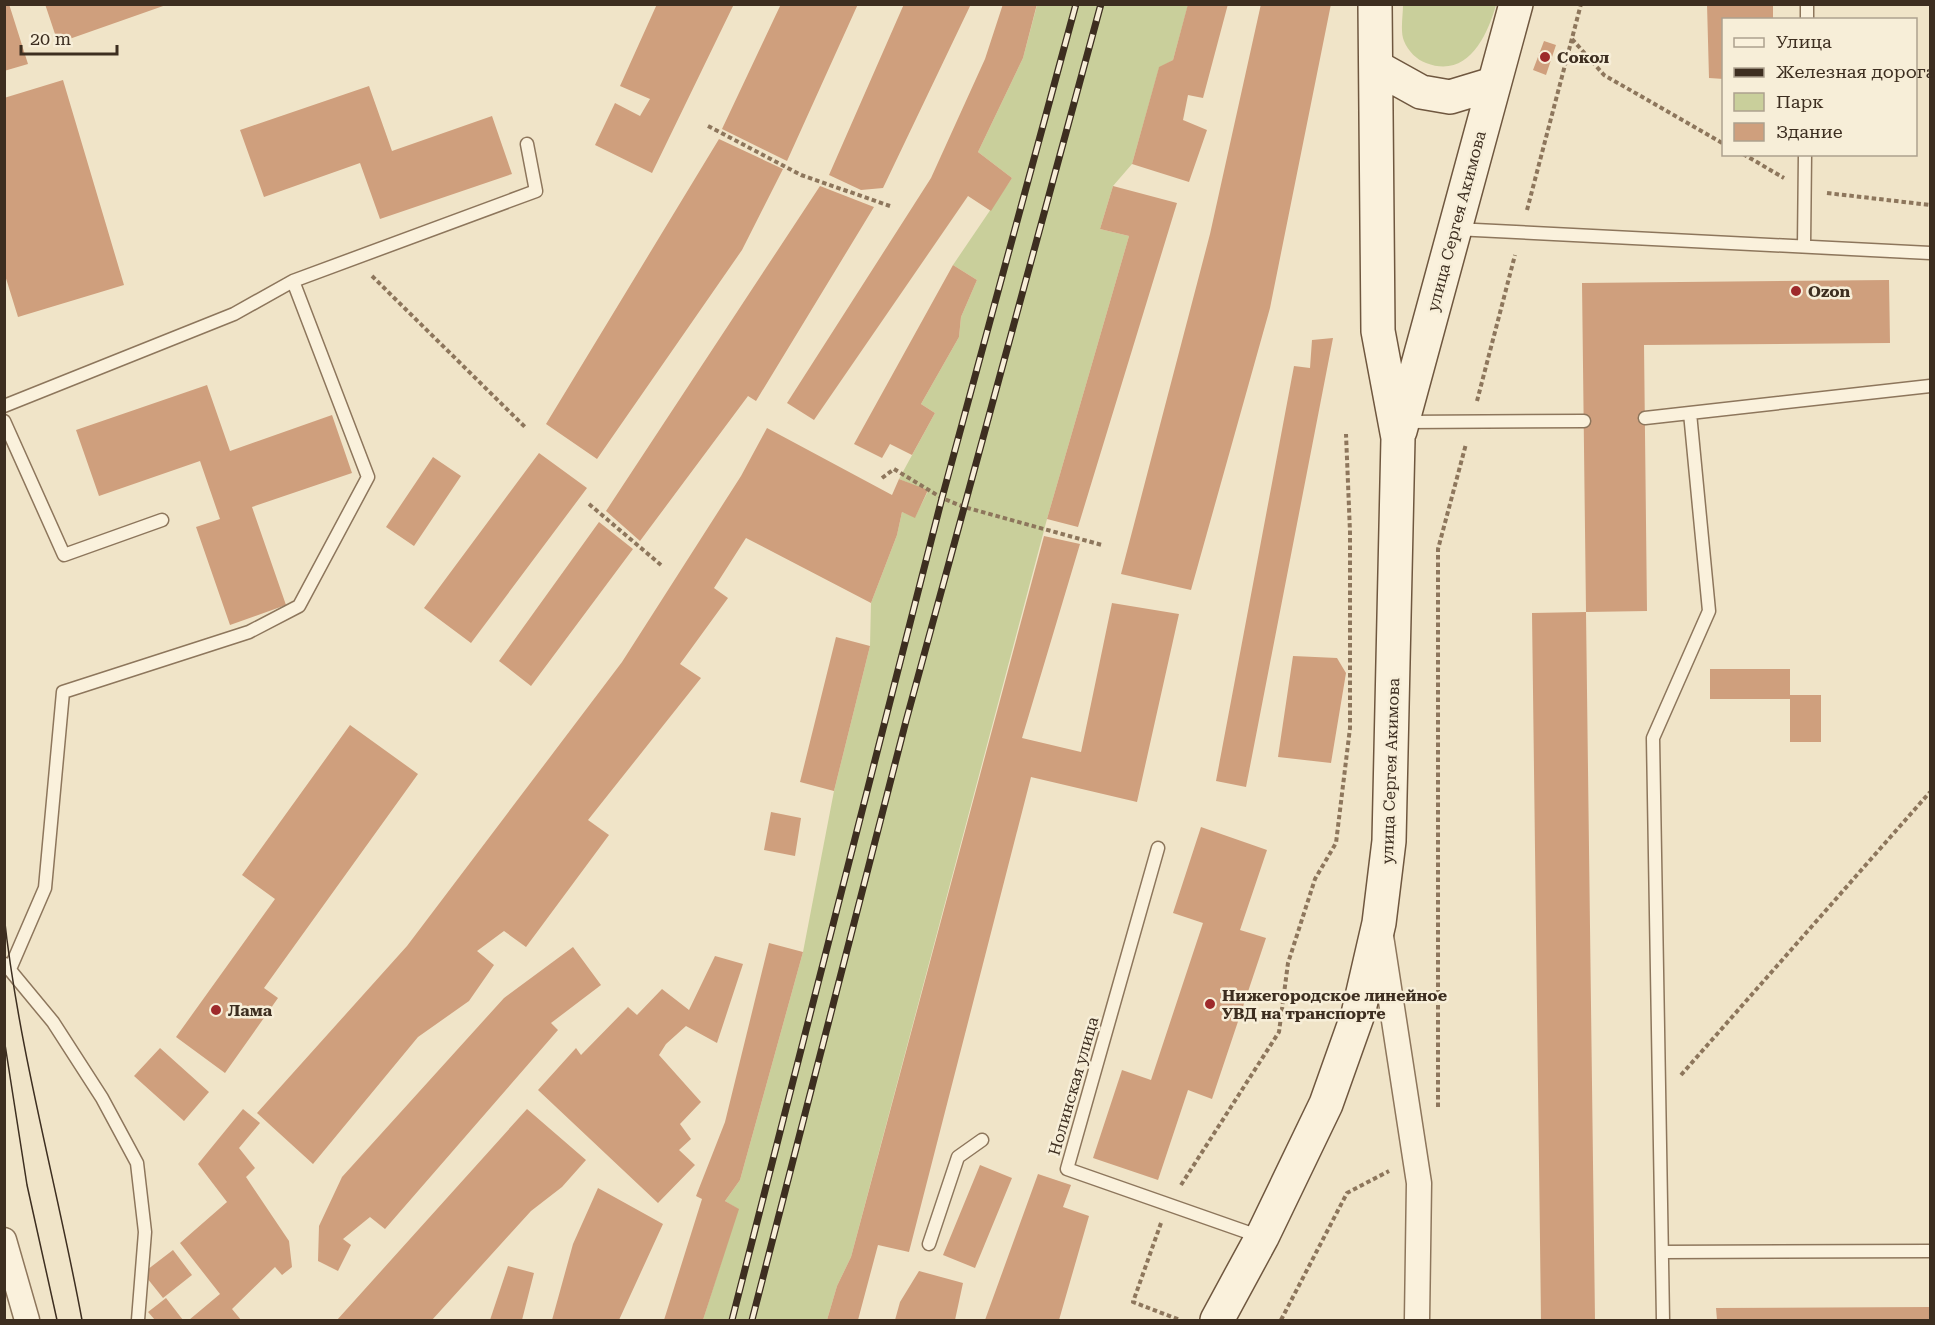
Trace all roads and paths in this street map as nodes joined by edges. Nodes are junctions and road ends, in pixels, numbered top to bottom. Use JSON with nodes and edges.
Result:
{"nodes":[{"id":1,"x":1375,"y":4,"type":"edge"},
{"id":2,"x":1516,"y":4,"type":"edge"},
{"id":3,"x":1581,"y":4,"type":"edge"},
{"id":4,"x":1572,"y":39,"type":"junction"},
{"id":5,"x":1377,"y":67,"type":"junction"},
{"id":6,"x":1493,"y":84,"type":"junction"},
{"id":7,"x":708,"y":126,"type":"dead end"},
{"id":8,"x":1722,"y":143,"type":"edge"},
{"id":9,"x":527,"y":144,"type":"dead end"},
{"id":10,"x":1746,"y":156,"type":"edge"},
{"id":11,"x":1805,"y":156,"type":"edge"},
{"id":12,"x":1805,"y":190,"type":"junction"},
{"id":13,"x":1930,"y":205,"type":"edge"},
{"id":14,"x":890,"y":206,"type":"dead end"},
{"id":15,"x":1454,"y":229,"type":"junction"},
{"id":16,"x":1521,"y":232,"type":"junction"},
{"id":17,"x":1804,"y":246,"type":"junction"},
{"id":18,"x":1930,"y":253,"type":"edge"},
{"id":19,"x":354,"y":258,"type":"junction"},
{"id":20,"x":293,"y":281,"type":"junction"},
{"id":21,"x":1930,"y":386,"type":"edge"},
{"id":22,"x":4,"y":405,"type":"edge"},
{"id":23,"x":1690,"y":413,"type":"junction"},
{"id":24,"x":1645,"y":418,"type":"dead end"},
{"id":25,"x":4,"y":421,"type":"edge"},
{"id":26,"x":1584,"y":421,"type":"dead end"},
{"id":27,"x":1471,"y":424,"type":"junction"},
{"id":28,"x":526,"y":428,"type":"dead end"},
{"id":29,"x":1400,"y":430,"type":"junction"},
{"id":30,"x":1346,"y":434,"type":"dead end"},
{"id":31,"x":882,"y":478,"type":"dead end"},
{"id":32,"x":588,"y":504,"type":"dead end"},
{"id":33,"x":162,"y":520,"type":"dead end"},
{"id":34,"x":1102,"y":545,"type":"dead end"},
{"id":35,"x":661,"y":565,"type":"dead end"},
{"id":36,"x":1930,"y":792,"type":"edge"},
{"id":37,"x":1158,"y":848,"type":"dead end"},
{"id":38,"x":1379,"y":923,"type":"junction"},
{"id":39,"x":7,"y":966,"type":"edge"},
{"id":40,"x":1659,"y":1099,"type":"junction"},
{"id":41,"x":1438,"y":1108,"type":"dead end"},
{"id":42,"x":982,"y":1140,"type":"dead end"},
{"id":43,"x":1415,"y":1157,"type":"junction"},
{"id":44,"x":1168,"y":1204,"type":"junction"},
{"id":45,"x":1262,"y":1238,"type":"junction"},
{"id":46,"x":4,"y":1240,"type":"edge"},
{"id":47,"x":929,"y":1244,"type":"dead end"},
{"id":48,"x":1930,"y":1251,"type":"edge"},
{"id":49,"x":1662,"y":1252,"type":"junction"},
{"id":50,"x":1163,"y":1314,"type":"junction"},
{"id":51,"x":27,"y":1320,"type":"edge"},
{"id":52,"x":138,"y":1320,"type":"edge"},
{"id":53,"x":1159,"y":1320,"type":"edge"},
{"id":54,"x":1180,"y":1320,"type":"edge"},
{"id":55,"x":1217,"y":1320,"type":"edge"},
{"id":56,"x":1281,"y":1320,"type":"edge"},
{"id":57,"x":1417,"y":1320,"type":"edge"},
{"id":58,"x":1663,"y":1320,"type":"edge"}],
"edges":[{"from":1,"to":5,"type":"main road","name":"улица Сергея Акимова"},
{"from":2,"to":6,"type":"main road","name":"улица Сергея Акимова"},
{"from":3,"to":4,"type":"path"},
{"from":4,"to":8,"type":"path"},
{"from":4,"to":16,"type":"path"},
{"from":5,"to":6,"type":"main road"},
{"from":5,"to":29,"type":"main road","name":"улица Сергея Акимова"},
{"from":6,"to":15,"type":"main road","name":"улица Сергея Акимова"},
{"from":7,"to":14,"type":"path"},
{"from":9,"to":19,"type":"lane"},
{"from":10,"to":12,"type":"path"},
{"from":11,"to":12,"type":"lane"},
{"from":12,"to":13,"type":"path"},
{"from":12,"to":17,"type":"lane"},
{"from":15,"to":16,"type":"lane"},
{"from":15,"to":29,"type":"main road","name":"улица Сергея Акимова"},
{"from":16,"to":17,"type":"lane"},
{"from":16,"to":27,"type":"path"},
{"from":17,"to":18,"type":"lane"},
{"from":19,"to":20,"type":"lane"},
{"from":19,"to":28,"type":"path"},
{"from":20,"to":22,"type":"lane"},
{"from":20,"to":39,"type":"lane"},
{"from":21,"to":23,"type":"lane"},
{"from":23,"to":24,"type":"lane"},
{"from":23,"to":40,"type":"lane"},
{"from":25,"to":33,"type":"lane"},
{"from":26,"to":27,"type":"lane"},
{"from":27,"to":29,"type":"lane"},
{"from":27,"to":41,"type":"path"},
{"from":29,"to":38,"type":"main road","name":"улица Сергея Акимова"},
{"from":30,"to":44,"type":"path"},
{"from":31,"to":34,"type":"path"},
{"from":32,"to":35,"type":"path"},
{"from":36,"to":40,"type":"path"},
{"from":37,"to":44,"type":"lane","name":"Нолинская улица"},
{"from":38,"to":43,"type":"street"},
{"from":38,"to":45,"type":"main road","name":"улица Сергея Акимова"},
{"from":39,"to":52,"type":"lane"},
{"from":40,"to":49,"type":"lane"},
{"from":42,"to":47,"type":"lane"},
{"from":43,"to":56,"type":"path"},
{"from":43,"to":57,"type":"street"},
{"from":44,"to":45,"type":"lane","name":"Нолинская улица"},
{"from":44,"to":50,"type":"path"},
{"from":45,"to":55,"type":"main road","name":"улица Сергея Акимова"},
{"from":46,"to":51,"type":"street"},
{"from":48,"to":49,"type":"lane"},
{"from":49,"to":58,"type":"lane"},
{"from":50,"to":53,"type":"path"},
{"from":50,"to":54,"type":"path"}]}
